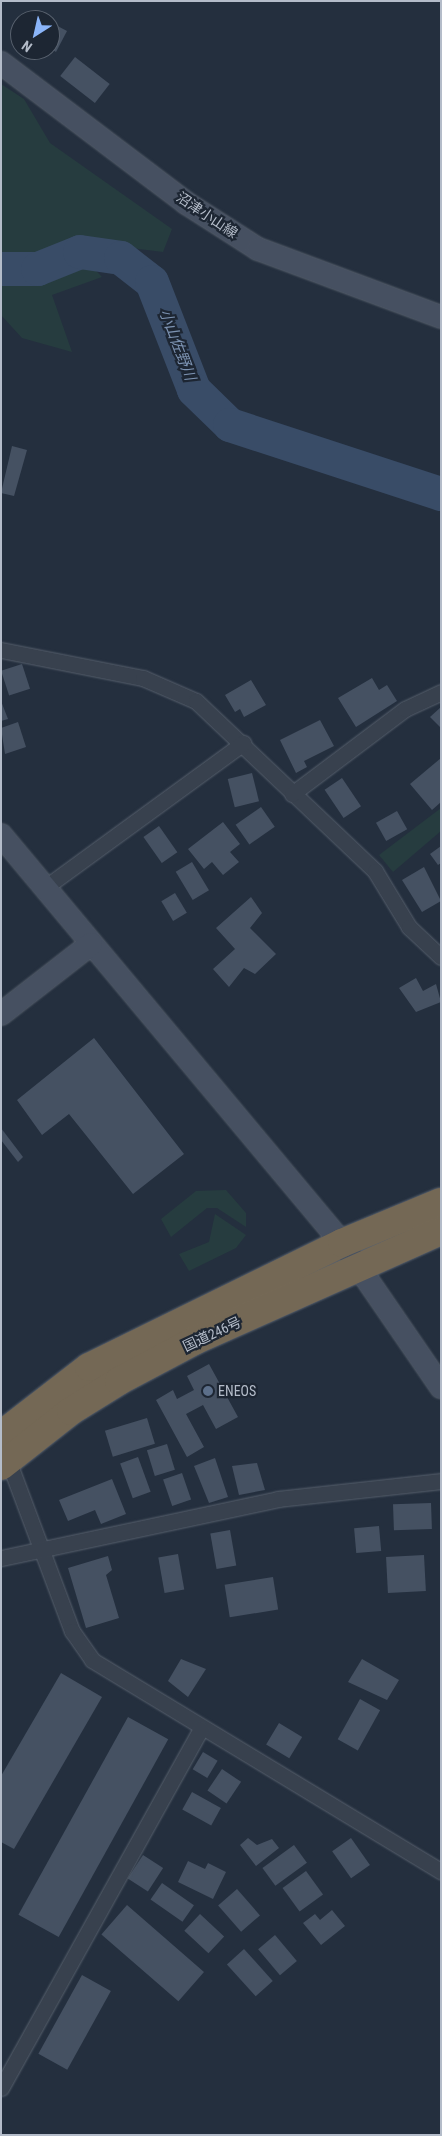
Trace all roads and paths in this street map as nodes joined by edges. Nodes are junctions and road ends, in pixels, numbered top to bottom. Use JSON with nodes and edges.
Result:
{"nodes":[{"id":1,"x":1,"y":63,"type":"edge"},
{"id":2,"x":441,"y":317,"type":"edge"},
{"id":3,"x":1,"y":650,"type":"edge"},
{"id":4,"x":441,"y":692,"type":"edge"},
{"id":5,"x":243,"y":744,"type":"junction"},
{"id":6,"x":292,"y":794,"type":"junction"},
{"id":7,"x":1,"y":835,"type":"edge"},
{"id":8,"x":43,"y":889,"type":"junction"},
{"id":9,"x":91,"y":944,"type":"junction"},
{"id":10,"x":441,"y":957,"type":"edge"},
{"id":11,"x":1,"y":1014,"type":"edge"},
{"id":12,"x":441,"y":1202,"type":"edge"},
{"id":13,"x":441,"y":1231,"type":"edge"},
{"id":14,"x":342,"y":1243,"type":"junction"},
{"id":15,"x":361,"y":1267,"type":"junction"},
{"id":16,"x":441,"y":1387,"type":"edge"},
{"id":17,"x":4,"y":1454,"type":"edge"},
{"id":18,"x":441,"y":1481,"type":"edge"},
{"id":19,"x":45,"y":1551,"type":"junction"},
{"id":20,"x":1,"y":1558,"type":"edge"},
{"id":21,"x":201,"y":1729,"type":"junction"},
{"id":22,"x":441,"y":1871,"type":"edge"},
{"id":23,"x":1,"y":2088,"type":"edge"}],
"edges":[{"from":1,"to":2,"type":"street","name":"沼津小山線"},
{"from":3,"to":5,"type":"street"},
{"from":4,"to":6,"type":"street"},
{"from":5,"to":6,"type":"street"},
{"from":5,"to":8,"type":"street"},
{"from":6,"to":10,"type":"street"},
{"from":7,"to":8,"type":"street"},
{"from":8,"to":9,"type":"street"},
{"from":9,"to":11,"type":"street"},
{"from":9,"to":14,"type":"street"},
{"from":12,"to":14,"type":"highway","name":"国道246号"},
{"from":13,"to":15,"type":"highway","name":"国道246号"},
{"from":14,"to":15,"type":"street"},
{"from":14,"to":17,"type":"highway","name":"国道246号"},
{"from":15,"to":16,"type":"street"},
{"from":15,"to":17,"type":"highway","name":"国道246号"},
{"from":17,"to":19,"type":"street"},
{"from":18,"to":19,"type":"street"},
{"from":19,"to":20,"type":"street"},
{"from":19,"to":21,"type":"street"},
{"from":21,"to":22,"type":"street"},
{"from":21,"to":23,"type":"street"}]}
